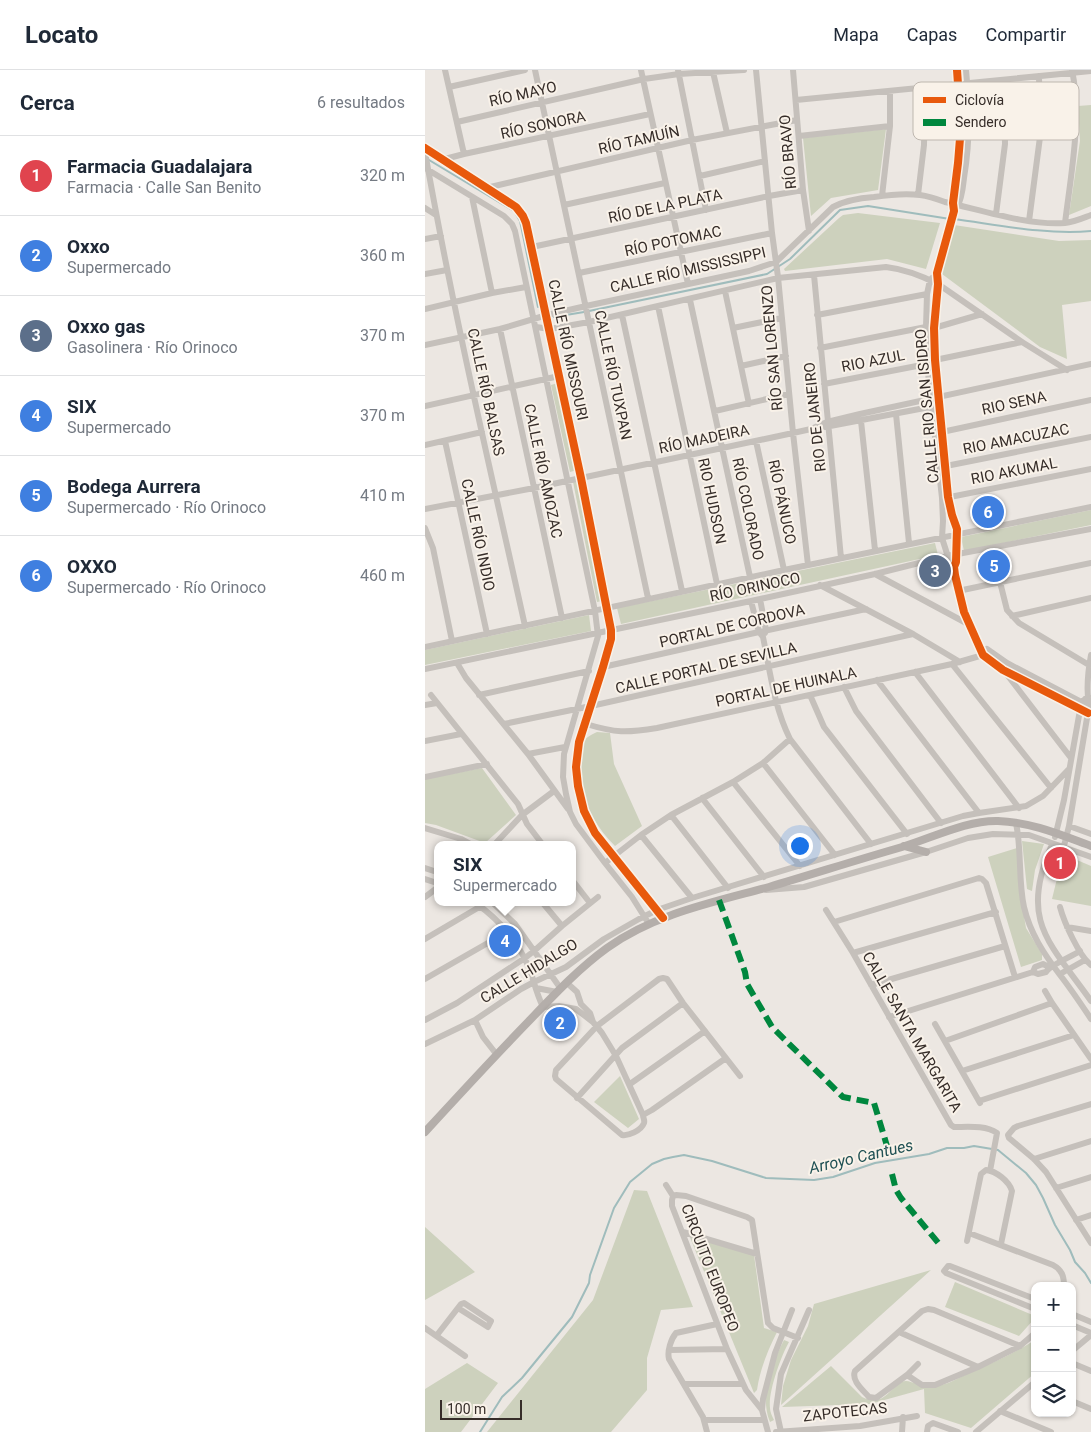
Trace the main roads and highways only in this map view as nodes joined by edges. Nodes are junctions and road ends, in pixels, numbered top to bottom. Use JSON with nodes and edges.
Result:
{"nodes":[{"id":1,"x":904,"y":846,"type":"junction"},
{"id":2,"x":1091,"y":846,"type":"edge"},
{"id":3,"x":926,"y":852,"type":"road end"},
{"id":4,"x":425,"y":1132,"type":"edge"}],
"edges":[{"from":1,"to":2,"type":"main road"},
{"from":1,"to":3,"type":"main road"},
{"from":1,"to":4,"type":"main road"}]}
